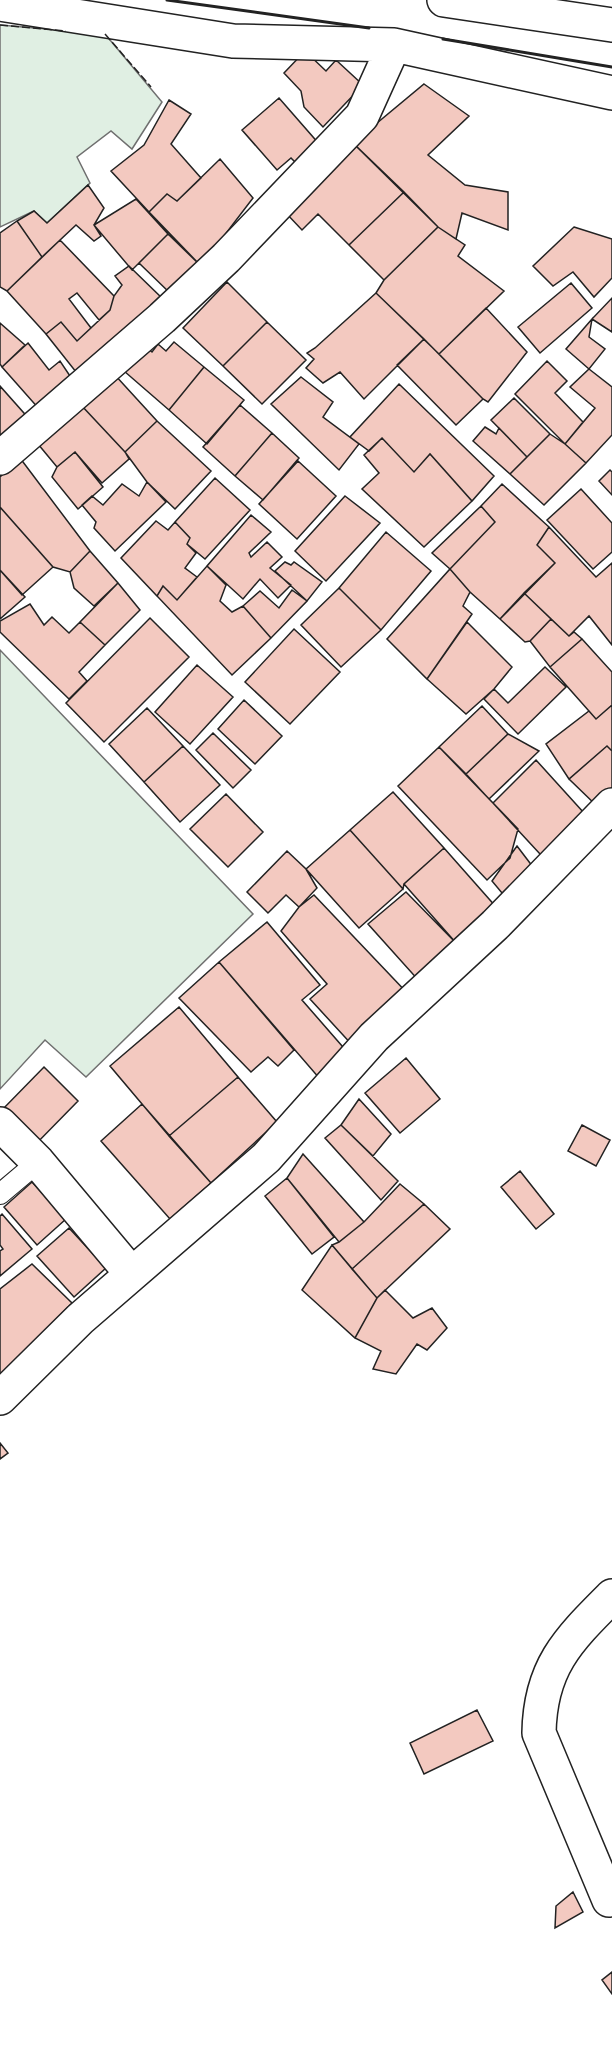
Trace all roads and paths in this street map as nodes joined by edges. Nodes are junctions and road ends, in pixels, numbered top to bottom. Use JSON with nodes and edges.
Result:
{"nodes":[{"id":1,"x":444,"y":0,"type":"edge"},
{"id":2,"x":0,"y":4,"type":"edge"},
{"id":3,"x":612,"y":25,"type":"edge"},
{"id":4,"x":394,"y":45,"type":"junction"},
{"id":5,"x":612,"y":93,"type":"edge"},
{"id":6,"x":0,"y":458,"type":"edge"},
{"id":7,"x":612,"y":805,"type":"edge"},
{"id":8,"x":0,"y":1124,"type":"edge"},
{"id":9,"x":38,"y":1162,"type":"junction"},
{"id":10,"x":0,"y":1194,"type":"edge"},
{"id":11,"x":131,"y":1273,"type":"junction"},
{"id":12,"x":0,"y":1398,"type":"edge"},
{"id":13,"x":612,"y":1596,"type":"edge"},
{"id":14,"x":609,"y":1900,"type":"dead end"}],
"edges":[{"from":1,"to":3,"type":"main road"},
{"from":2,"to":4,"type":"main road"},
{"from":4,"to":5,"type":"main road"},
{"from":4,"to":6,"type":"main road"},
{"from":7,"to":11,"type":"main road"},
{"from":8,"to":9,"type":"main road"},
{"from":9,"to":10,"type":"lane"},
{"from":9,"to":11,"type":"main road"},
{"from":11,"to":12,"type":"main road"},
{"from":13,"to":14,"type":"main road"}]}
